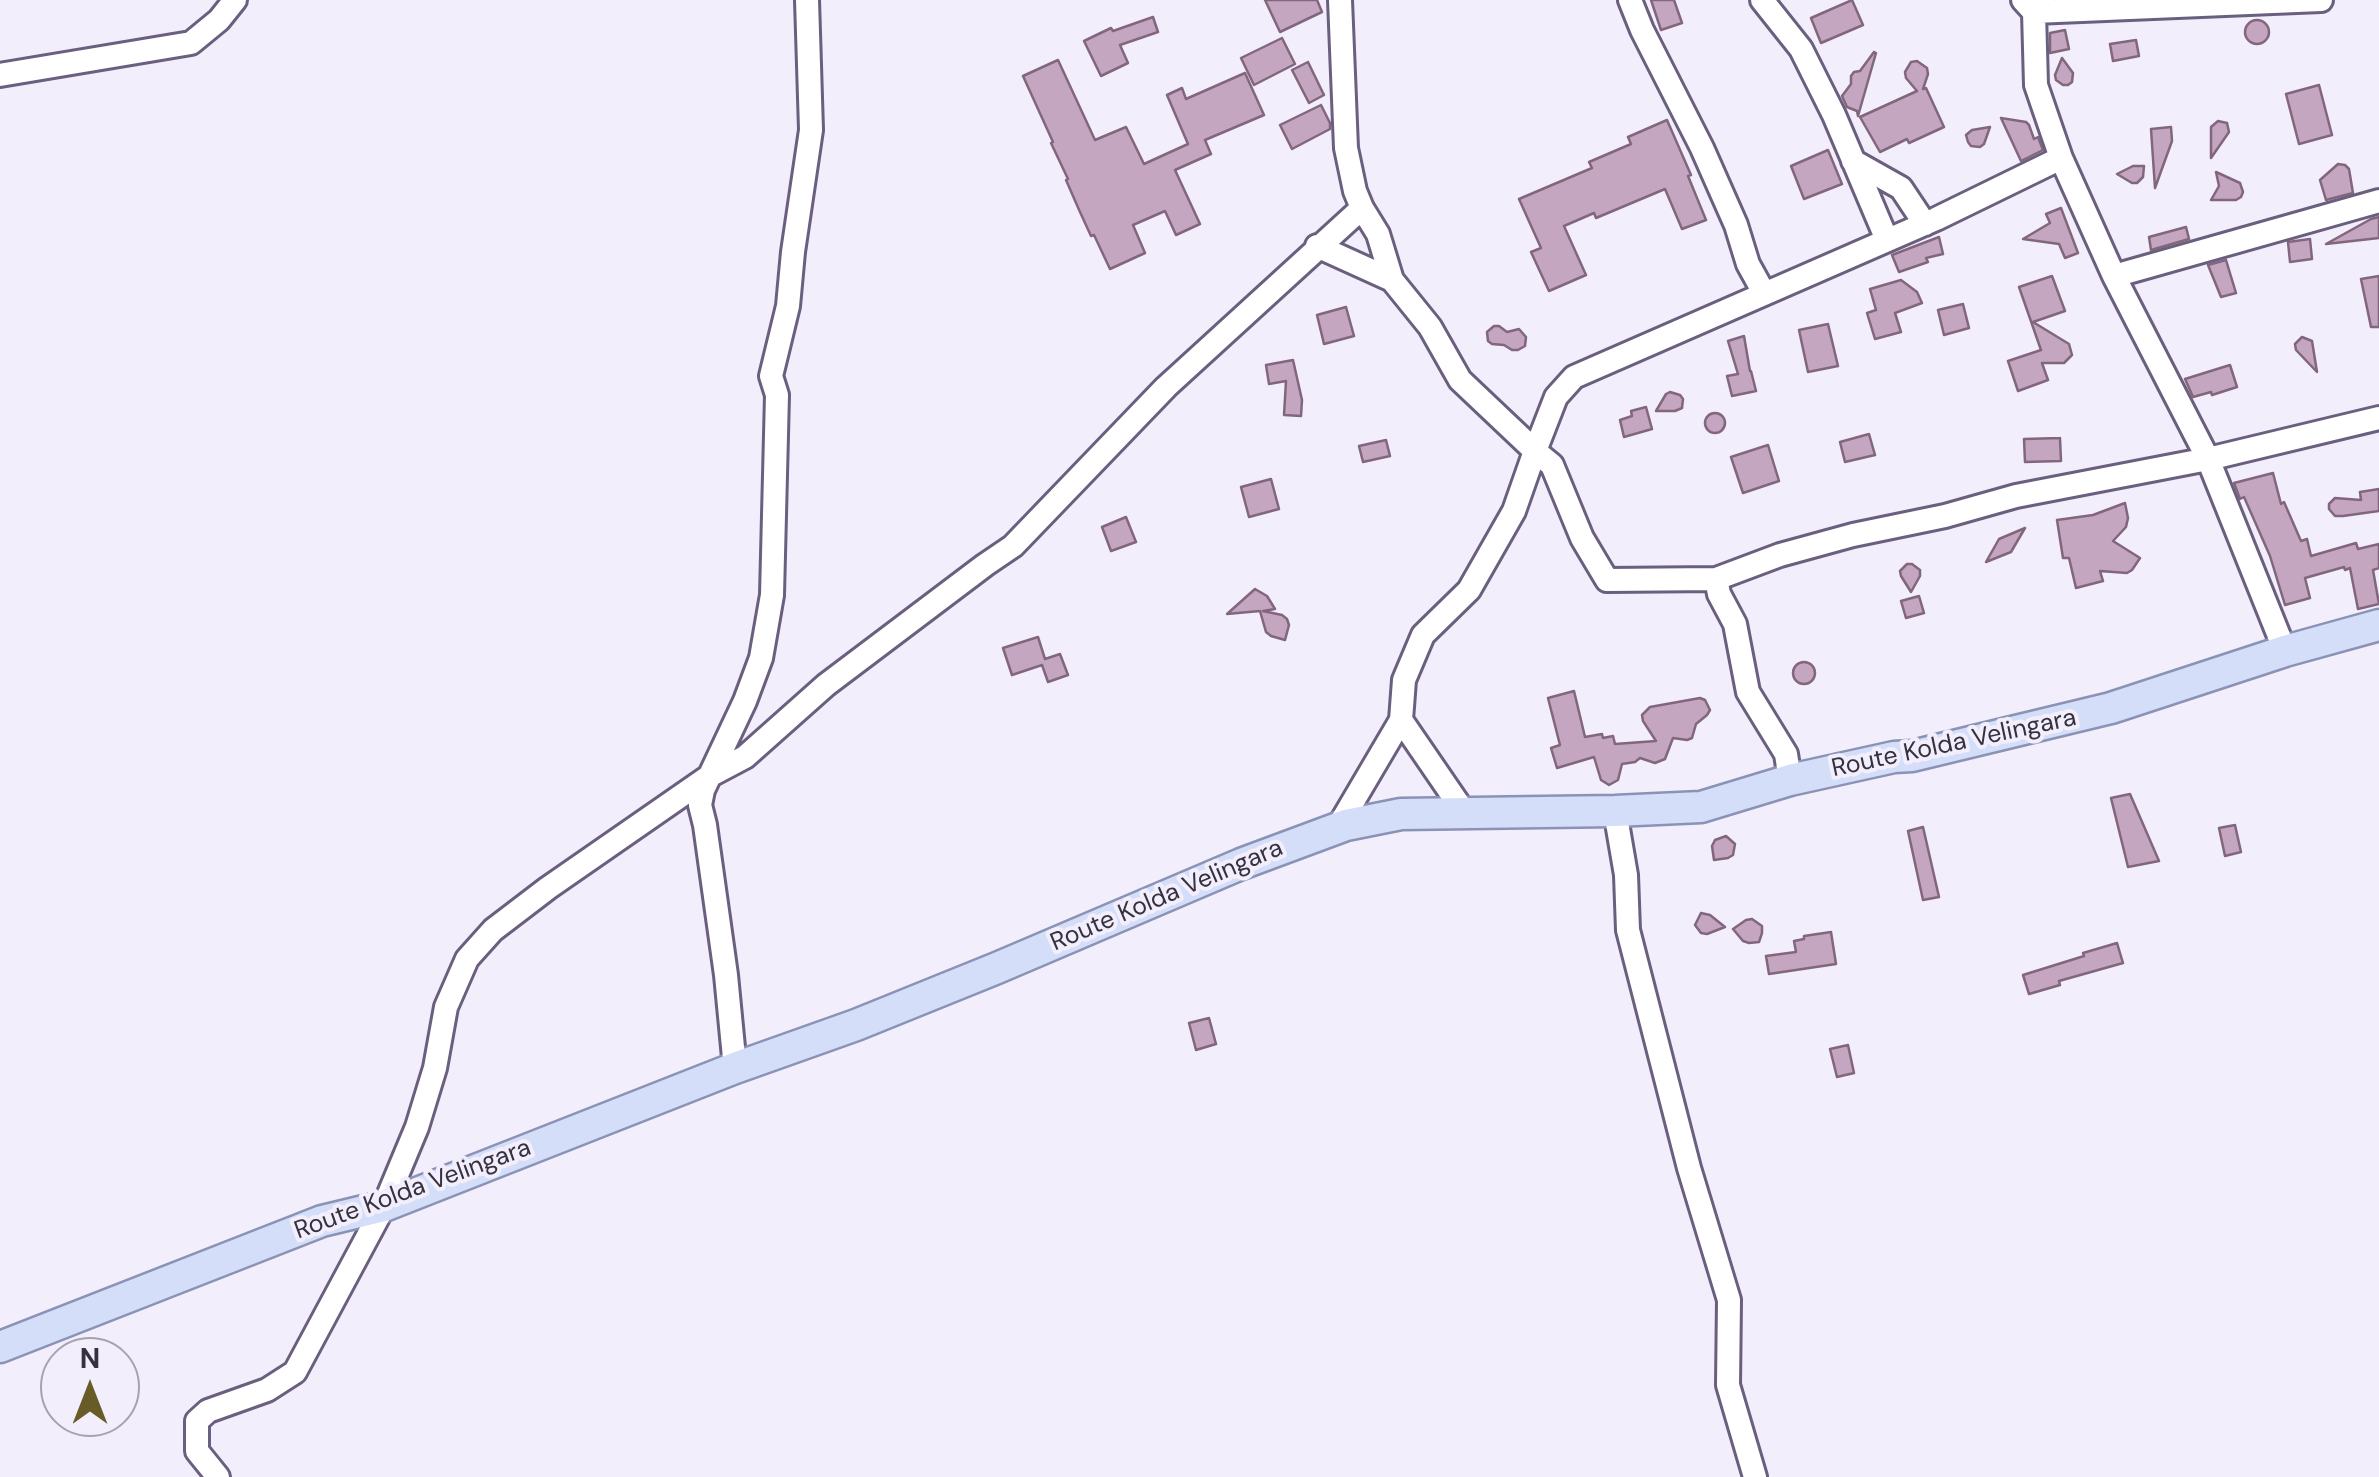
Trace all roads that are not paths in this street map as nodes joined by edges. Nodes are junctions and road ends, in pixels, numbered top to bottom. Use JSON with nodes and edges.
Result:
{"nodes":[{"id":1,"x":236,"y":0,"type":"edge"},
{"id":2,"x":808,"y":0,"type":"edge"},
{"id":3,"x":1340,"y":0,"type":"edge"},
{"id":4,"x":1630,"y":0,"type":"edge"},
{"id":5,"x":1762,"y":0,"type":"edge"},
{"id":6,"x":2318,"y":0,"type":"edge"},
{"id":7,"x":2034,"y":4,"type":"edge"},
{"id":8,"x":0,"y":75,"type":"edge"},
{"id":9,"x":2061,"y":158,"type":"junction"},
{"id":10,"x":1853,"y":160,"type":"junction"},
{"id":11,"x":2379,"y":201,"type":"edge"},
{"id":12,"x":1362,"y":208,"type":"junction"},
{"id":13,"x":1925,"y":224,"type":"junction"},
{"id":14,"x":1887,"y":240,"type":"junction"},
{"id":15,"x":1316,"y":246,"type":"junction"},
{"id":16,"x":2114,"y":276,"type":"junction"},
{"id":17,"x":1392,"y":280,"type":"junction"},
{"id":18,"x":1764,"y":293,"type":"junction"},
{"id":19,"x":2379,"y":418,"type":"edge"},
{"id":20,"x":1535,"y":451,"type":"junction"},
{"id":21,"x":2208,"y":459,"type":"junction"},
{"id":22,"x":1716,"y":578,"type":"junction"},
{"id":23,"x":2379,"y":626,"type":"edge"},
{"id":24,"x":2284,"y":651,"type":"junction"},
{"id":25,"x":1400,"y":720,"type":"junction"},
{"id":26,"x":711,"y":775,"type":"junction"},
{"id":27,"x":1790,"y":780,"type":"junction"},
{"id":28,"x":1615,"y":811,"type":"junction"},
{"id":29,"x":1464,"y":812,"type":"junction"},
{"id":30,"x":1338,"y":827,"type":"junction"},
{"id":31,"x":735,"y":1068,"type":"junction"},
{"id":32,"x":384,"y":1206,"type":"junction"},
{"id":33,"x":0,"y":1347,"type":"edge"},
{"id":34,"x":218,"y":1477,"type":"edge"},
{"id":35,"x":1755,"y":1477,"type":"edge"}],
"edges":[{"from":1,"to":8,"type":"street"},
{"from":2,"to":26,"type":"street"},
{"from":3,"to":12,"type":"street"},
{"from":4,"to":18,"type":"street"},
{"from":5,"to":10,"type":"street"},
{"from":6,"to":7,"type":"street"},
{"from":7,"to":9,"type":"street"},
{"from":9,"to":13,"type":"street"},
{"from":9,"to":16,"type":"street"},
{"from":10,"to":13,"type":"street"},
{"from":10,"to":14,"type":"street"},
{"from":11,"to":16,"type":"street"},
{"from":12,"to":15,"type":"street"},
{"from":12,"to":17,"type":"street"},
{"from":13,"to":14,"type":"street"},
{"from":14,"to":18,"type":"street"},
{"from":15,"to":17,"type":"street"},
{"from":15,"to":26,"type":"street"},
{"from":16,"to":21,"type":"street"},
{"from":17,"to":20,"type":"street"},
{"from":18,"to":20,"type":"street"},
{"from":19,"to":21,"type":"street"},
{"from":20,"to":22,"type":"street"},
{"from":20,"to":25,"type":"street"},
{"from":21,"to":22,"type":"street"},
{"from":21,"to":24,"type":"street"},
{"from":22,"to":27,"type":"street"},
{"from":23,"to":24,"type":"main road","name":"Route Kolda Velingara"},
{"from":24,"to":27,"type":"main road","name":"Route Kolda Velingara"},
{"from":25,"to":29,"type":"street"},
{"from":25,"to":30,"type":"street"},
{"from":26,"to":31,"type":"street"},
{"from":26,"to":32,"type":"street"},
{"from":27,"to":28,"type":"main road","name":"Route Kolda Velingara"},
{"from":28,"to":29,"type":"main road","name":"Route Kolda Velingara"},
{"from":28,"to":35,"type":"street"},
{"from":29,"to":30,"type":"main road","name":"Route Kolda Velingara"},
{"from":30,"to":31,"type":"main road","name":"Route Kolda Velingara"},
{"from":31,"to":32,"type":"main road","name":"Route Kolda Velingara"},
{"from":32,"to":33,"type":"main road","name":"Route Kolda Velingara"},
{"from":32,"to":34,"type":"street"}]}
